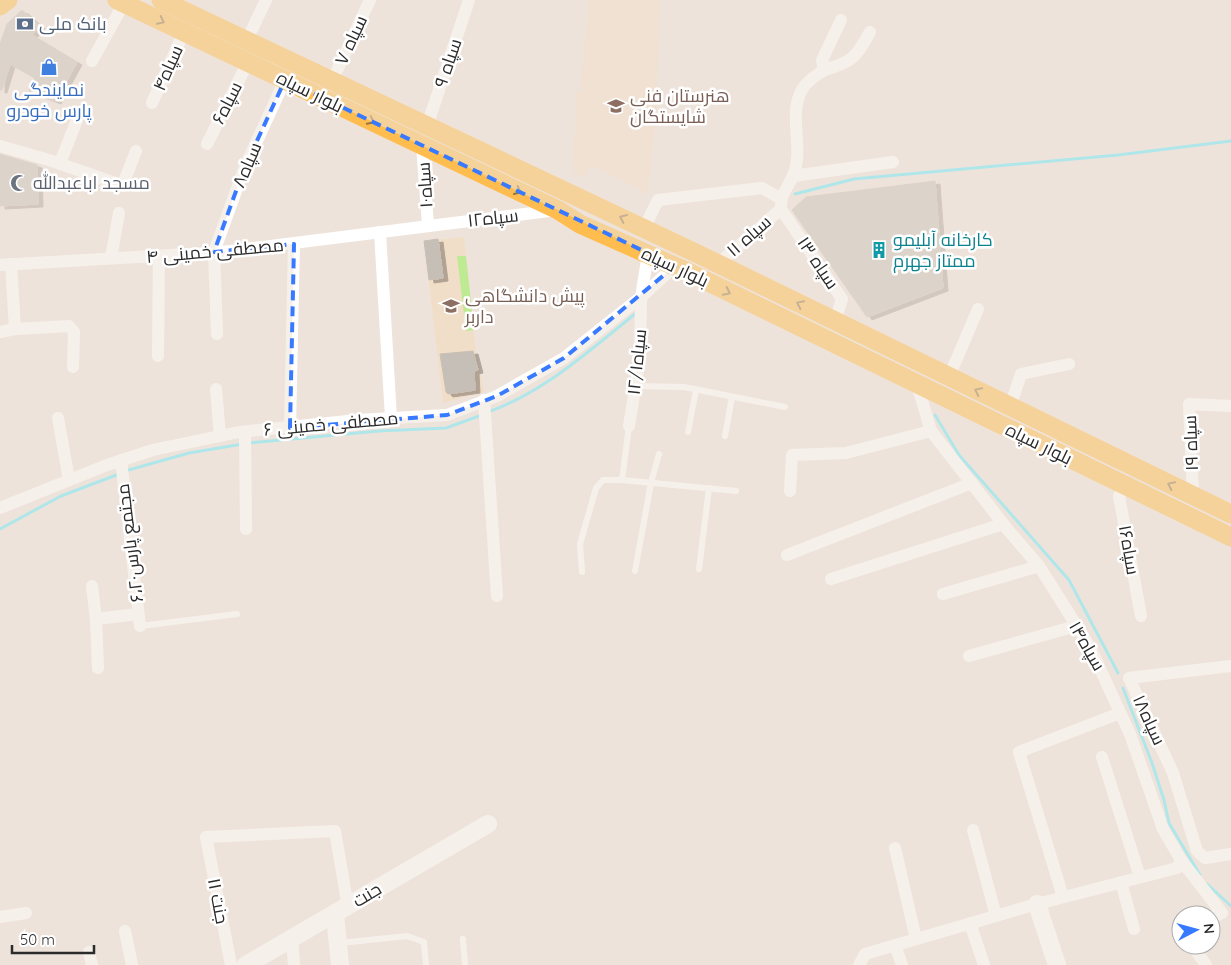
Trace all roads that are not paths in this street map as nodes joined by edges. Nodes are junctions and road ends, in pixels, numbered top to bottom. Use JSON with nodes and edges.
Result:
{"nodes":[{"id":1,"x":8,"y":0,"type":"edge"},
{"id":2,"x":161,"y":0,"type":"edge"},
{"id":3,"x":266,"y":0,"type":"edge"},
{"id":4,"x":370,"y":0,"type":"edge"},
{"id":5,"x":469,"y":0,"type":"edge"},
{"id":6,"x":121,"y":2,"type":"edge"},
{"id":7,"x":183,"y":5,"type":"edge"},
{"id":8,"x":0,"y":6,"type":"edge"},
{"id":9,"x":842,"y":20,"type":"dead end"},
{"id":10,"x":184,"y":32,"type":"junction"},
{"id":11,"x":870,"y":32,"type":"dead end"},
{"id":12,"x":247,"y":40,"type":"junction"},
{"id":13,"x":92,"y":61,"type":"dead end"},
{"id":14,"x":248,"y":62,"type":"junction"},
{"id":15,"x":824,"y":70,"type":"junction"},
{"id":16,"x":285,"y":80,"type":"junction"},
{"id":17,"x":332,"y":81,"type":"junction"},
{"id":18,"x":152,"y":103,"type":"dead end"},
{"id":19,"x":77,"y":120,"type":"dead end"},
{"id":20,"x":426,"y":126,"type":"junction"},
{"id":21,"x":207,"y":144,"type":"dead end"},
{"id":22,"x":0,"y":146,"type":"edge"},
{"id":23,"x":422,"y":146,"type":"junction"},
{"id":24,"x":136,"y":151,"type":"dead end"},
{"id":25,"x":892,"y":162,"type":"dead end"},
{"id":26,"x":60,"y":163,"type":"junction"},
{"id":27,"x":793,"y":176,"type":"junction"},
{"id":28,"x":569,"y":193,"type":"junction"},
{"id":29,"x":780,"y":203,"type":"junction"},
{"id":30,"x":558,"y":210,"type":"junction"},
{"id":31,"x":119,"y":213,"type":"dead end"},
{"id":32,"x":428,"y":225,"type":"junction"},
{"id":33,"x":644,"y":228,"type":"junction"},
{"id":34,"x":380,"y":232,"type":"junction"},
{"id":35,"x":294,"y":244,"type":"junction"},
{"id":36,"x":214,"y":252,"type":"junction"},
{"id":37,"x":648,"y":254,"type":"junction"},
{"id":38,"x":159,"y":256,"type":"junction"},
{"id":39,"x":111,"y":258,"type":"junction"},
{"id":40,"x":5,"y":264,"type":"edge"},
{"id":41,"x":718,"y":264,"type":"junction"},
{"id":42,"x":675,"y":266,"type":"junction"},
{"id":43,"x":641,"y":297,"type":"junction"},
{"id":44,"x":978,"y":308,"type":"dead end"},
{"id":45,"x":835,"y":321,"type":"junction"},
{"id":46,"x":15,"y":329,"type":"junction"},
{"id":47,"x":0,"y":332,"type":"edge"},
{"id":48,"x":217,"y":334,"type":"dead end"},
{"id":49,"x":158,"y":356,"type":"dead end"},
{"id":50,"x":1069,"y":364,"type":"dead end"},
{"id":51,"x":73,"y":367,"type":"dead end"},
{"id":52,"x":949,"y":377,"type":"junction"},
{"id":53,"x":917,"y":384,"type":"junction"},
{"id":54,"x":636,"y":386,"type":"junction"},
{"id":55,"x":216,"y":389,"type":"dead end"},
{"id":56,"x":696,"y":390,"type":"junction"},
{"id":57,"x":732,"y":398,"type":"junction"},
{"id":58,"x":484,"y":400,"type":"junction"},
{"id":59,"x":1231,"y":406,"type":"edge"},
{"id":60,"x":785,"y":407,"type":"dead end"},
{"id":61,"x":1010,"y":407,"type":"junction"},
{"id":62,"x":58,"y":418,"type":"dead end"},
{"id":63,"x":391,"y":418,"type":"junction"},
{"id":64,"x":629,"y":426,"type":"joint"},
{"id":65,"x":290,"y":428,"type":"junction"},
{"id":66,"x":931,"y":431,"type":"junction"},
{"id":67,"x":245,"y":432,"type":"junction"},
{"id":68,"x":688,"y":432,"type":"dead end"},
{"id":69,"x":220,"y":436,"type":"junction"},
{"id":70,"x":725,"y":436,"type":"dead end"},
{"id":71,"x":659,"y":454,"type":"dead end"},
{"id":72,"x":121,"y":460,"type":"junction"},
{"id":73,"x":69,"y":480,"type":"junction"},
{"id":74,"x":622,"y":480,"type":"junction"},
{"id":75,"x":651,"y":483,"type":"junction"},
{"id":76,"x":972,"y":483,"type":"junction"},
{"id":77,"x":1127,"y":486,"type":"junction"},
{"id":78,"x":709,"y":488,"type":"junction"},
{"id":79,"x":736,"y":490,"type":"dead end"},
{"id":80,"x":790,"y":491,"type":"dead end"},
{"id":81,"x":1193,"y":495,"type":"junction"},
{"id":82,"x":0,"y":508,"type":"edge"},
{"id":83,"x":1231,"y":514,"type":"edge"},
{"id":84,"x":1003,"y":524,"type":"junction"},
{"id":85,"x":246,"y":529,"type":"dead end"},
{"id":86,"x":1231,"y":537,"type":"edge"},
{"id":87,"x":787,"y":555,"type":"dead end"},
{"id":88,"x":1040,"y":566,"type":"junction"},
{"id":89,"x":699,"y":569,"type":"dead end"},
{"id":90,"x":636,"y":571,"type":"dead end"},
{"id":91,"x":582,"y":572,"type":"dead end"},
{"id":92,"x":831,"y":579,"type":"dead end"},
{"id":93,"x":92,"y":586,"type":"dead end"},
{"id":94,"x":943,"y":594,"type":"dead end"},
{"id":95,"x":497,"y":596,"type":"dead end"},
{"id":96,"x":236,"y":614,"type":"dead end"},
{"id":97,"x":1141,"y":616,"type":"dead end"},
{"id":98,"x":96,"y":619,"type":"junction"},
{"id":99,"x":139,"y":620,"type":"junction"},
{"id":100,"x":1076,"y":626,"type":"junction"},
{"id":101,"x":969,"y":656,"type":"dead end"},
{"id":102,"x":1231,"y":666,"type":"edge"},
{"id":103,"x":98,"y":668,"type":"dead end"},
{"id":104,"x":1128,"y":678,"type":"junction"},
{"id":105,"x":1109,"y":686,"type":"junction"},
{"id":106,"x":1120,"y":713,"type":"junction"},
{"id":107,"x":1102,"y":757,"type":"dead end"},
{"id":108,"x":488,"y":824,"type":"dead end"},
{"id":109,"x":972,"y":830,"type":"dead end"},
{"id":110,"x":895,"y":848,"type":"dead end"},
{"id":111,"x":1231,"y":854,"type":"edge"},
{"id":112,"x":1181,"y":860,"type":"junction"},
{"id":113,"x":1140,"y":877,"type":"junction"},
{"id":114,"x":1121,"y":882,"type":"junction"},
{"id":115,"x":1063,"y":897,"type":"junction"},
{"id":116,"x":1037,"y":904,"type":"junction"},
{"id":117,"x":1216,"y":905,"type":"edge"},
{"id":118,"x":342,"y":911,"type":"junction"},
{"id":119,"x":26,"y":913,"type":"dead end"},
{"id":120,"x":996,"y":916,"type":"junction"},
{"id":121,"x":0,"y":917,"type":"edge"},
{"id":122,"x":970,"y":923,"type":"junction"},
{"id":123,"x":1134,"y":929,"type":"dead end"},
{"id":124,"x":125,"y":931,"type":"dead end"},
{"id":125,"x":292,"y":939,"type":"junction"},
{"id":126,"x":463,"y":939,"type":"dead end"},
{"id":127,"x":916,"y":939,"type":"junction"},
{"id":128,"x":338,"y":944,"type":"junction"},
{"id":129,"x":895,"y":945,"type":"junction"},
{"id":130,"x":88,"y":952,"type":"dead end"},
{"id":131,"x":92,"y":965,"type":"edge"},
{"id":132,"x":132,"y":965,"type":"edge"},
{"id":133,"x":231,"y":965,"type":"edge"},
{"id":134,"x":246,"y":965,"type":"edge"},
{"id":135,"x":294,"y":965,"type":"edge"},
{"id":136,"x":340,"y":965,"type":"edge"},
{"id":137,"x":426,"y":965,"type":"edge"},
{"id":138,"x":465,"y":965,"type":"edge"},
{"id":139,"x":859,"y":965,"type":"edge"},
{"id":140,"x":902,"y":965,"type":"edge"},
{"id":141,"x":984,"y":965,"type":"edge"},
{"id":142,"x":1057,"y":965,"type":"edge"}],
"edges":[{"from":1,"to":8,"type":"main road"},
{"from":2,"to":7,"type":"main road","name":"بلوار سپاه"},
{"from":3,"to":12,"type":"street"},
{"from":4,"to":17,"type":"street","name":"سپاه ۷"},
{"from":5,"to":20,"type":"street","name":"سپاه ۹"},
{"from":6,"to":10,"type":"main road","name":"بلوار سپاه","one_way":true},
{"from":6,"to":13,"type":"street"},
{"from":7,"to":12,"type":"main road","name":"بلوار سپاه"},
{"from":9,"to":15,"type":"street"},
{"from":10,"to":14,"type":"main road","name":"بلوار سپاه"},
{"from":10,"to":18,"type":"street","name":"سپاه۴"},
{"from":11,"to":15,"type":"street"},
{"from":12,"to":17,"type":"main road","name":"بلوار سپاه"},
{"from":14,"to":16,"type":"main road","name":"بلوار سپاه"},
{"from":14,"to":21,"type":"street","name":"سپاه۶"},
{"from":15,"to":27,"type":"street"},
{"from":16,"to":23,"type":"main road","name":"بلوار سپاه","one_way":true},
{"from":16,"to":36,"type":"street","name":"سپاه۸"},
{"from":17,"to":20,"type":"main road","name":"بلوار سپاه"},
{"from":19,"to":26,"type":"street"},
{"from":20,"to":28,"type":"main road","name":"بلوار سپاه"},
{"from":22,"to":26,"type":"street"},
{"from":23,"to":30,"type":"main road","name":"بلوار سپاه","one_way":true},
{"from":23,"to":32,"type":"street","name":"سپاه۱۰"},
{"from":24,"to":26,"type":"street"},
{"from":25,"to":27,"type":"street"},
{"from":27,"to":29,"type":"street","name":"سپاه ۱۱"},
{"from":28,"to":30,"type":"main road"},
{"from":33,"to":28,"type":"main road","name":"بلوار سپاه","one_way":true},
{"from":29,"to":33,"type":"street"},
{"from":29,"to":41,"type":"street","name":"سپاه ۱۱"},
{"from":29,"to":45,"type":"street","name":"سپاه ۱۳"},
{"from":30,"to":32,"type":"street","name":"سپاه۱۲"},
{"from":30,"to":37,"type":"main road","name":"بلوار سپاه"},
{"from":31,"to":39,"type":"street"},
{"from":32,"to":34,"type":"street","name":"مصطفی خمینی ۴"},
{"from":33,"to":41,"type":"main road","name":"بلوار سپاه"},
{"from":34,"to":35,"type":"street","name":"مصطفی خمینی ۴"},
{"from":34,"to":63,"type":"street"},
{"from":35,"to":36,"type":"street","name":"مصطفی خمینی ۴"},
{"from":35,"to":65,"type":"street"},
{"from":36,"to":38,"type":"street","name":"مصطفی خمینی ۴"},
{"from":36,"to":48,"type":"street"},
{"from":37,"to":42,"type":"main road","name":"بلوار سپاه"},
{"from":37,"to":43,"type":"street","name":"سپاه۱۲/۱"},
{"from":38,"to":39,"type":"street","name":"مصطفی خمینی ۴"},
{"from":38,"to":49,"type":"street"},
{"from":39,"to":40,"type":"street","name":"مصطفی خمینی ۴"},
{"from":40,"to":46,"type":"street"},
{"from":45,"to":41,"type":"main road","name":"بلوار سپاه","one_way":true},
{"from":42,"to":43,"type":"street"},
{"from":42,"to":53,"type":"main road","name":"بلوار سپاه","one_way":true},
{"from":43,"to":54,"type":"street","name":"سپاه۱۲/۱"},
{"from":43,"to":58,"type":"street","name":"مصطفی خمینی ۶"},
{"from":44,"to":52,"type":"street"},
{"from":45,"to":52,"type":"main road","name":"بلوار سپاه"},
{"from":46,"to":47,"type":"street"},
{"from":46,"to":51,"type":"street"},
{"from":50,"to":61,"type":"street"},
{"from":61,"to":52,"type":"main road","name":"بلوار سپاه","one_way":true},
{"from":53,"to":66,"type":"street","name":"سپاه۱۴"},
{"from":53,"to":77,"type":"main road","name":"بلوار سپاه"},
{"from":54,"to":56,"type":"lane"},
{"from":54,"to":64,"type":"street","name":"سپاه۱۲/۱"},
{"from":55,"to":69,"type":"street"},
{"from":56,"to":57,"type":"lane"},
{"from":56,"to":68,"type":"lane"},
{"from":57,"to":60,"type":"lane"},
{"from":57,"to":70,"type":"lane"},
{"from":58,"to":63,"type":"street","name":"مصطفی خمینی ۶"},
{"from":58,"to":95,"type":"street"},
{"from":59,"to":81,"type":"street","name":"سپاه ۱۹"},
{"from":81,"to":61,"type":"main road","name":"بلوار سپاه","one_way":true},
{"from":62,"to":73,"type":"street"},
{"from":63,"to":65,"type":"street","name":"مصطفی خمینی ۶"},
{"from":64,"to":74,"type":"lane"},
{"from":65,"to":67,"type":"street","name":"مصطفی خمینی ۶"},
{"from":66,"to":76,"type":"street","name":"سپاه۱۴"},
{"from":66,"to":80,"type":"street"},
{"from":67,"to":69,"type":"street","name":"مصطفی خمینی ۶"},
{"from":67,"to":85,"type":"street"},
{"from":69,"to":72,"type":"street","name":"مصطفی خمینی ۶"},
{"from":71,"to":75,"type":"lane"},
{"from":72,"to":73,"type":"street","name":"مصطفی خمینی ۶"},
{"from":72,"to":99,"type":"street","name":"۶،مجتمع پارس۲۰"},
{"from":73,"to":82,"type":"street","name":"مصطفی خمینی ۶"},
{"from":74,"to":75,"type":"lane"},
{"from":74,"to":91,"type":"lane"},
{"from":75,"to":78,"type":"lane"},
{"from":75,"to":90,"type":"lane"},
{"from":76,"to":84,"type":"street","name":"سپاه۱۴"},
{"from":76,"to":87,"type":"street"},
{"from":77,"to":86,"type":"main road","name":"بلوار سپاه"},
{"from":77,"to":97,"type":"street","name":"سپاه۱۶"},
{"from":78,"to":79,"type":"lane"},
{"from":78,"to":89,"type":"lane"},
{"from":81,"to":83,"type":"main road","name":"بلوار سپاه"},
{"from":84,"to":88,"type":"street","name":"سپاه۱۴"},
{"from":84,"to":92,"type":"street"},
{"from":88,"to":94,"type":"street"},
{"from":88,"to":100,"type":"street","name":"سپاه۱۴"},
{"from":93,"to":98,"type":"street"},
{"from":96,"to":99,"type":"lane"},
{"from":98,"to":99,"type":"street"},
{"from":98,"to":103,"type":"street"},
{"from":100,"to":101,"type":"street"},
{"from":100,"to":105,"type":"street","name":"سپاه۱۴"},
{"from":102,"to":104,"type":"street","name":"سپاه۱۸"},
{"from":104,"to":105,"type":"street"},
{"from":104,"to":111,"type":"street","name":"سپاه۱۸"},
{"from":105,"to":106,"type":"street","name":"سپاه۱۴"},
{"from":106,"to":112,"type":"street","name":"سپاه۱۴"},
{"from":106,"to":115,"type":"street"},
{"from":107,"to":113,"type":"street"},
{"from":108,"to":118,"type":"street","name":"جنت"},
{"from":109,"to":120,"type":"street"},
{"from":110,"to":127,"type":"street"},
{"from":112,"to":113,"type":"street"},
{"from":112,"to":117,"type":"street","name":"سپاه۱۴"},
{"from":113,"to":114,"type":"street"},
{"from":114,"to":115,"type":"street"},
{"from":114,"to":123,"type":"street"},
{"from":115,"to":116,"type":"street"},
{"from":116,"to":120,"type":"street"},
{"from":116,"to":142,"type":"street"},
{"from":118,"to":125,"type":"street","name":"جنت"},
{"from":118,"to":128,"type":"street"},
{"from":118,"to":133,"type":"street","name":"جنت ۱۱"},
{"from":119,"to":121,"type":"street"},
{"from":120,"to":122,"type":"street"},
{"from":122,"to":127,"type":"street"},
{"from":122,"to":141,"type":"street"},
{"from":124,"to":132,"type":"street"},
{"from":125,"to":134,"type":"street","name":"جنت"},
{"from":125,"to":135,"type":"street"},
{"from":126,"to":138,"type":"lane"},
{"from":127,"to":129,"type":"street"},
{"from":128,"to":136,"type":"street"},
{"from":128,"to":137,"type":"lane"},
{"from":129,"to":139,"type":"street"},
{"from":129,"to":140,"type":"street"},
{"from":130,"to":131,"type":"street"}]}
